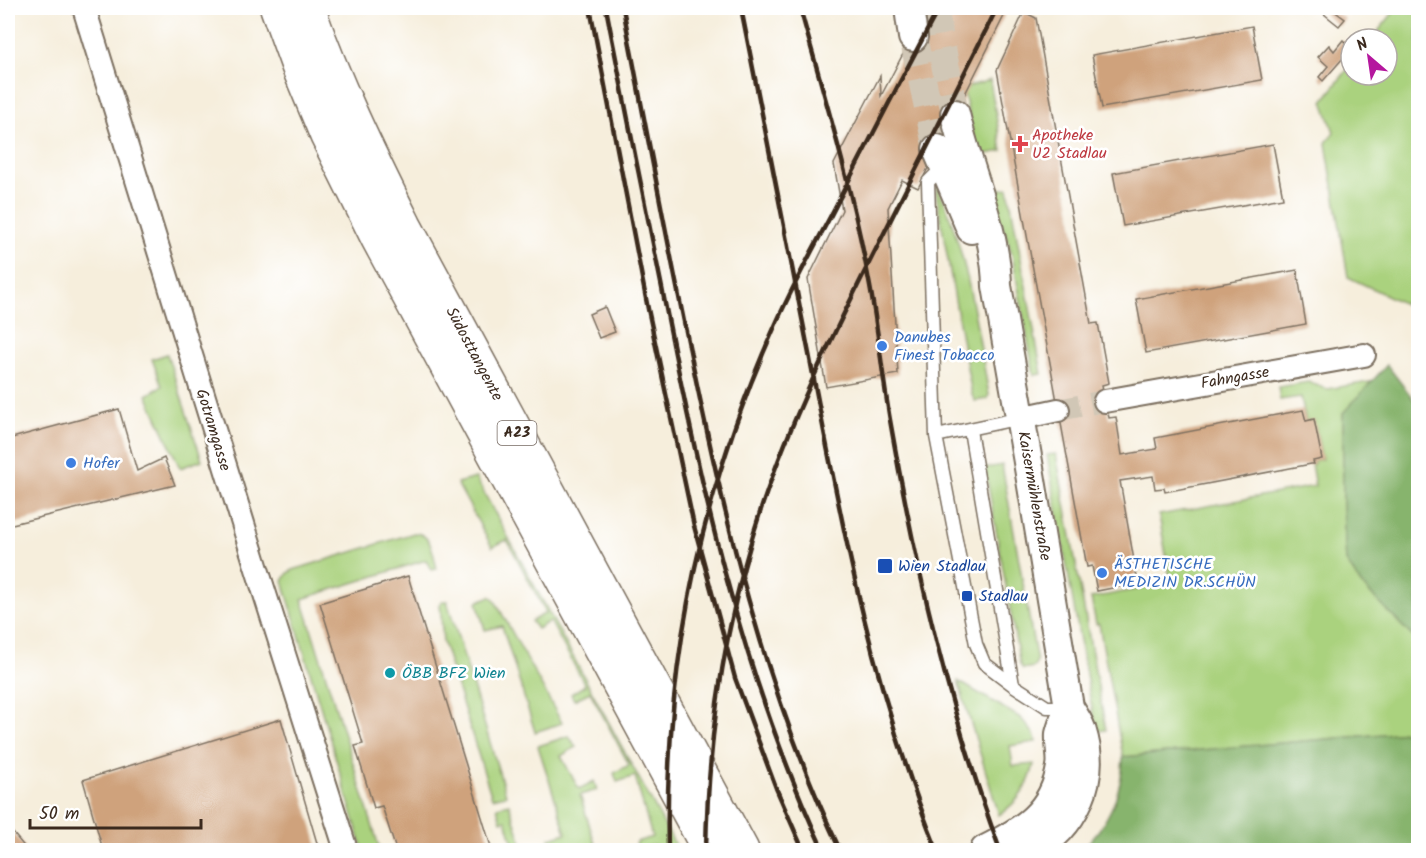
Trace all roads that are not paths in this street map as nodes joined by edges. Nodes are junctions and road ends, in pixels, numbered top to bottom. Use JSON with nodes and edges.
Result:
{"nodes":[{"id":1,"x":84,"y":8,"type":"edge"},
{"id":2,"x":277,"y":8,"type":"edge"},
{"id":3,"x":308,"y":8,"type":"edge"},
{"id":4,"x":909,"y":8,"type":"edge"},
{"id":5,"x":913,"y":37,"type":"tunnel mouth"},
{"id":6,"x":955,"y":114,"type":"tunnel mouth"},
{"id":7,"x":941,"y":157,"type":"joint"},
{"id":8,"x":997,"y":286,"type":"junction"},
{"id":9,"x":1364,"y":355,"type":"dead end"},
{"id":10,"x":1106,"y":401,"type":"tunnel mouth"},
{"id":11,"x":1058,"y":410,"type":"tunnel mouth"},
{"id":12,"x":1021,"y":418,"type":"junction"},
{"id":13,"x":970,"y":430,"type":"junction"},
{"id":14,"x":936,"y":436,"type":"junction"},
{"id":15,"x":1013,"y":685,"type":"junction"},
{"id":16,"x":1069,"y":707,"type":"junction"},
{"id":17,"x":346,"y":850,"type":"edge"},
{"id":18,"x":710,"y":850,"type":"edge"},
{"id":19,"x":742,"y":850,"type":"edge"},
{"id":20,"x":985,"y":850,"type":"edge"},
{"id":21,"x":1032,"y":850,"type":"edge"}],
"edges":[{"from":1,"to":17,"type":"street","name":"Gotramgasse"},
{"from":2,"to":18,"type":"highway","name":"Südosttangente","number":"A23"},
{"from":3,"to":19,"type":"highway","name":"Südosttangente","number":"A23"},
{"from":4,"to":5,"type":"street"},
{"from":6,"to":8,"type":"street","name":"Kaisermühlenstraße"},
{"from":7,"to":8,"type":"street","name":"Kaisermühlenstraße"},
{"from":7,"to":14,"type":"lane"},
{"from":8,"to":12,"type":"street","name":"Kaisermühlenstraße"},
{"from":9,"to":10,"type":"street","name":"Fahngasse"},
{"from":11,"to":12,"type":"street"},
{"from":12,"to":13,"type":"lane"},
{"from":12,"to":16,"type":"street","name":"Kaisermühlenstraße"},
{"from":13,"to":14,"type":"lane"},
{"from":13,"to":15,"type":"lane"},
{"from":14,"to":15,"type":"lane"},
{"from":15,"to":16,"type":"lane"},
{"from":16,"to":20,"type":"street","name":"Kaisermühlenstraße"},
{"from":16,"to":21,"type":"street","name":"Kaisermühlenstraße"}]}
